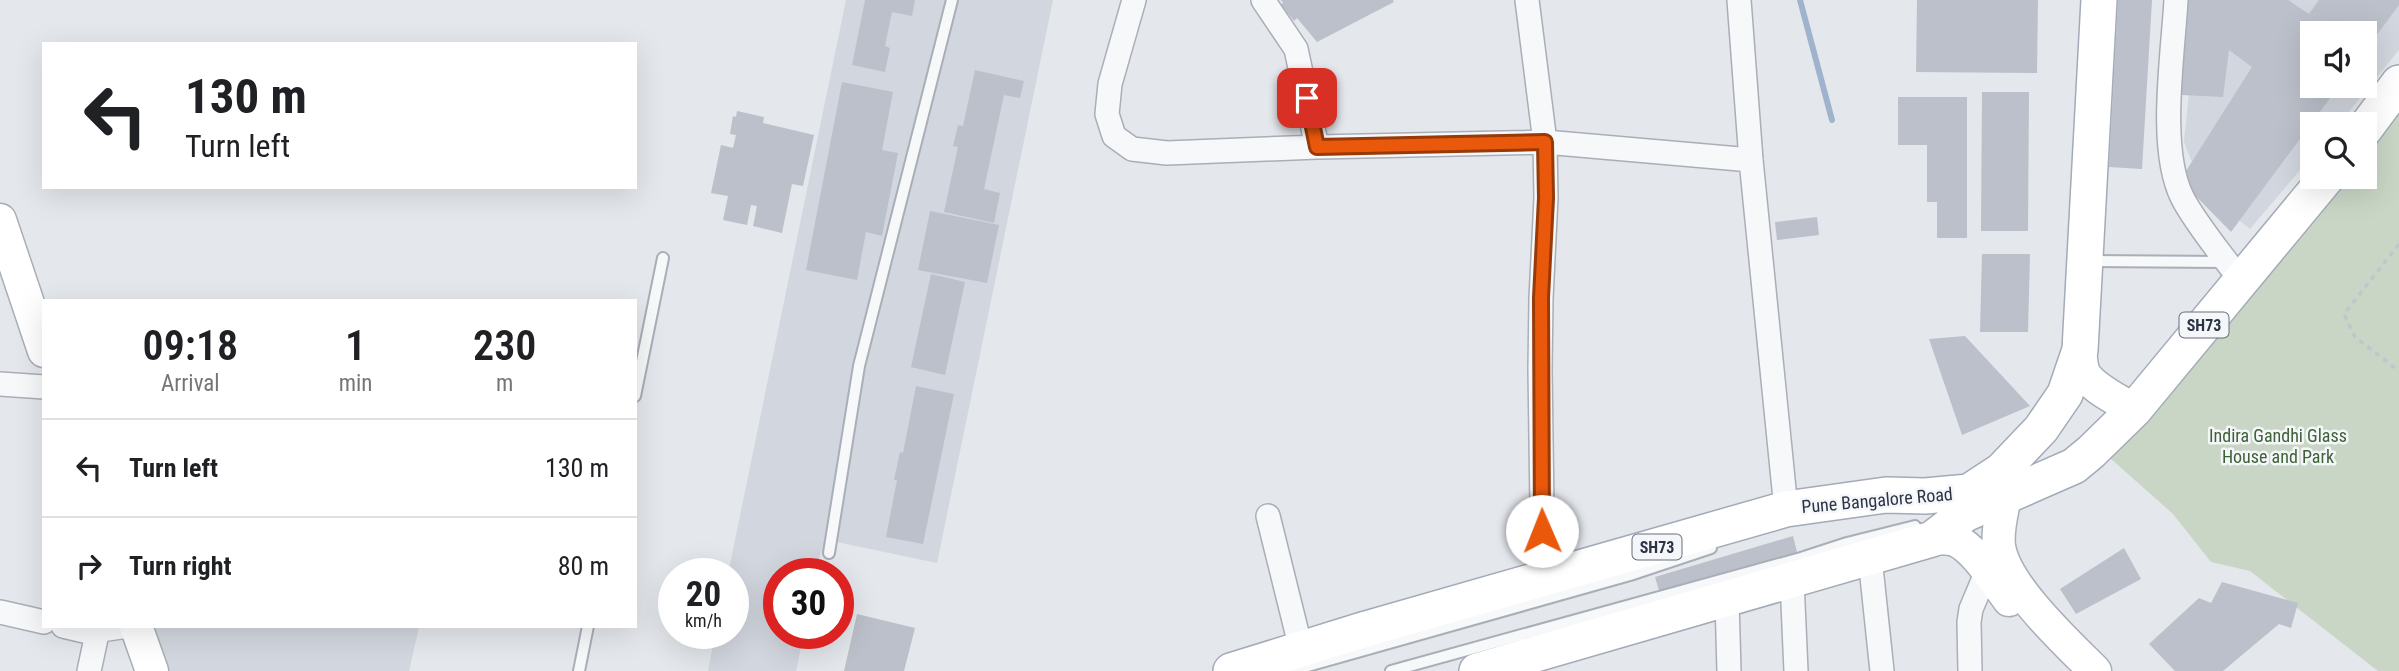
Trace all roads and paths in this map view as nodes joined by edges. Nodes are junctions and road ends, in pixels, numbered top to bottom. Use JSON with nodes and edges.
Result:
{"nodes":[{"id":1,"x":952,"y":0,"type":"edge"},
{"id":2,"x":1134,"y":0,"type":"edge"},
{"id":3,"x":1263,"y":0,"type":"edge"},
{"id":4,"x":1527,"y":0,"type":"edge"},
{"id":5,"x":1739,"y":0,"type":"edge"},
{"id":6,"x":2099,"y":0,"type":"edge"},
{"id":7,"x":2176,"y":0,"type":"edge"},
{"id":8,"x":2399,"y":83,"type":"edge"},
{"id":9,"x":2377,"y":113,"type":"edge"},
{"id":10,"x":1545,"y":142,"type":"junction"},
{"id":11,"x":1317,"y":147,"type":"junction"},
{"id":12,"x":1751,"y":160,"type":"junction"},
{"id":13,"x":2315,"y":189,"type":"edge"},
{"id":14,"x":0,"y":220,"type":"edge"},
{"id":15,"x":2399,"y":244,"type":"edge"},
{"id":16,"x":663,"y":258,"type":"dead end"},
{"id":17,"x":2085,"y":261,"type":"junction"},
{"id":18,"x":2234,"y":272,"type":"junction"},
{"id":19,"x":42,"y":345,"type":"edge"},
{"id":20,"x":2080,"y":350,"type":"junction"},
{"id":21,"x":2399,"y":371,"type":"edge"},
{"id":22,"x":0,"y":384,"type":"edge"},
{"id":23,"x":637,"y":386,"type":"edge"},
{"id":24,"x":42,"y":387,"type":"edge"},
{"id":25,"x":2134,"y":410,"type":"junction"},
{"id":26,"x":2005,"y":497,"type":"junction"},
{"id":27,"x":1892,"y":507,"type":"dead end"},
{"id":28,"x":1786,"y":509,"type":"junction"},
{"id":29,"x":1268,"y":516,"type":"dead end"},
{"id":30,"x":1947,"y":518,"type":"junction"},
{"id":31,"x":1722,"y":545,"type":"dead end"},
{"id":32,"x":829,"y":553,"type":"dead end"},
{"id":33,"x":1870,"y":558,"type":"junction"},
{"id":34,"x":1543,"y":578,"type":"junction"},
{"id":35,"x":1792,"y":581,"type":"junction"},
{"id":36,"x":2002,"y":581,"type":"junction"},
{"id":37,"x":1727,"y":600,"type":"junction"},
{"id":38,"x":0,"y":612,"type":"edge"},
{"id":39,"x":42,"y":622,"type":"edge"},
{"id":40,"x":72,"y":628,"type":"edge"},
{"id":41,"x":114,"y":628,"type":"edge"},
{"id":42,"x":137,"y":628,"type":"edge"},
{"id":43,"x":588,"y":628,"type":"edge"},
{"id":44,"x":97,"y":634,"type":"junction"},
{"id":45,"x":1296,"y":660,"type":"edge"},
{"id":46,"x":89,"y":671,"type":"edge"},
{"id":47,"x":152,"y":671,"type":"edge"},
{"id":48,"x":579,"y":671,"type":"edge"},
{"id":49,"x":1231,"y":671,"type":"edge"},
{"id":50,"x":1391,"y":671,"type":"edge"},
{"id":51,"x":1477,"y":671,"type":"edge"},
{"id":52,"x":1729,"y":671,"type":"edge"},
{"id":53,"x":1796,"y":671,"type":"edge"},
{"id":54,"x":1882,"y":671,"type":"edge"},
{"id":55,"x":1970,"y":671,"type":"edge"},
{"id":56,"x":2068,"y":671,"type":"edge"},
{"id":57,"x":2095,"y":671,"type":"edge"}],
"edges":[{"from":1,"to":32,"type":"lane"},
{"from":2,"to":11,"type":"street"},
{"from":3,"to":11,"type":"street"},
{"from":4,"to":10,"type":"street"},
{"from":5,"to":12,"type":"street"},
{"from":6,"to":17,"type":"main road","name":"Pune Bangalore Road","number":"SH73"},
{"from":7,"to":18,"type":"street"},
{"from":8,"to":9,"type":"main road"},
{"from":10,"to":11,"type":"street"},
{"from":10,"to":12,"type":"street"},
{"from":10,"to":34,"type":"street"},
{"from":12,"to":28,"type":"street"},
{"from":13,"to":18,"type":"main road","number":"SH73"},
{"from":14,"to":19,"type":"main road"},
{"from":15,"to":21,"type":"path"},
{"from":16,"to":23,"type":"lane"},
{"from":17,"to":18,"type":"lane"},
{"from":17,"to":20,"type":"main road","name":"Pune Bangalore Road","number":"SH73"},
{"from":18,"to":25,"type":"main road","number":"SH73"},
{"from":20,"to":25,"type":"main road"},
{"from":20,"to":30,"type":"main road","name":"Pune Bangalore Road","number":"SH73"},
{"from":22,"to":24,"type":"street"},
{"from":25,"to":26,"type":"main road","name":"Pune Bangalore Road","number":"SH73"},
{"from":26,"to":30,"type":"main road","name":"Pune Bangalore Road","number":"SH73"},
{"from":26,"to":36,"type":"main road"},
{"from":27,"to":30,"type":"lane"},
{"from":28,"to":30,"type":"main road","name":"Pune Bangalore Road","number":"SH73"},
{"from":28,"to":34,"type":"main road","name":"Pune Bangalore Road","number":"SH73"},
{"from":29,"to":45,"type":"street"},
{"from":30,"to":33,"type":"main road","name":"Pune Bangalore Road","number":"SH73"},
{"from":30,"to":36,"type":"main road"},
{"from":30,"to":50,"type":"lane"},
{"from":31,"to":45,"type":"lane"},
{"from":33,"to":35,"type":"main road","name":"Pune Bangalore Road","number":"SH73"},
{"from":33,"to":54,"type":"street"},
{"from":34,"to":45,"type":"main road","name":"Pune Bangalore Road","number":"SH73"},
{"from":35,"to":37,"type":"main road","name":"Pune Bangalore Road","number":"SH73"},
{"from":35,"to":53,"type":"street"},
{"from":36,"to":55,"type":"street"},
{"from":36,"to":56,"type":"main road"},
{"from":36,"to":57,"type":"main road"},
{"from":37,"to":51,"type":"main road","name":"Pune Bangalore Road","number":"SH73"},
{"from":37,"to":52,"type":"street"},
{"from":38,"to":39,"type":"street"},
{"from":40,"to":44,"type":"street"},
{"from":41,"to":44,"type":"street"},
{"from":42,"to":47,"type":"main road"},
{"from":43,"to":48,"type":"lane"},
{"from":44,"to":46,"type":"street"},
{"from":45,"to":49,"type":"main road","name":"Pune Bangalore Road","number":"SH73"}]}
